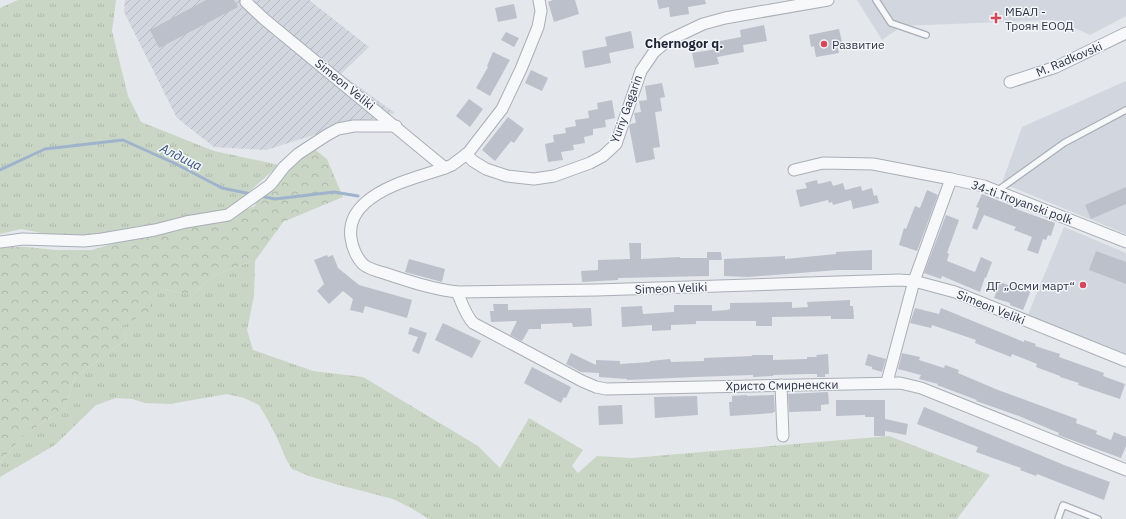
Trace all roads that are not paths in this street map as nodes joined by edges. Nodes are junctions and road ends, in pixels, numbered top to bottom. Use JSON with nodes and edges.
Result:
{"nodes":[{"id":1,"x":247,"y":0,"type":"edge"},
{"id":2,"x":538,"y":0,"type":"edge"},
{"id":3,"x":828,"y":0,"type":"edge"},
{"id":4,"x":876,"y":0,"type":"edge"},
{"id":5,"x":1126,"y":34,"type":"edge"},
{"id":6,"x":926,"y":35,"type":"dead end"},
{"id":7,"x":1010,"y":82,"type":"dead end"},
{"id":8,"x":1126,"y":110,"type":"edge"},
{"id":9,"x":396,"y":126,"type":"junction"},
{"id":10,"x":466,"y":154,"type":"junction"},
{"id":11,"x":446,"y":168,"type":"junction"},
{"id":12,"x":794,"y":170,"type":"dead end"},
{"id":13,"x":951,"y":179,"type":"junction"},
{"id":14,"x":997,"y":191,"type":"junction"},
{"id":15,"x":0,"y":242,"type":"edge"},
{"id":16,"x":1126,"y":242,"type":"edge"},
{"id":17,"x":914,"y":281,"type":"junction"},
{"id":18,"x":458,"y":292,"type":"junction"},
{"id":19,"x":1126,"y":360,"type":"edge"},
{"id":20,"x":887,"y":382,"type":"junction"},
{"id":21,"x":781,"y":385,"type":"junction"},
{"id":22,"x":783,"y":436,"type":"dead end"},
{"id":23,"x":1126,"y":470,"type":"edge"},
{"id":24,"x":1058,"y":519,"type":"edge"},
{"id":25,"x":1098,"y":519,"type":"edge"}],
"edges":[{"from":1,"to":9,"type":"street","name":"Simeon Veliki"},
{"from":2,"to":10,"type":"street","name":"Simeon Veliki"},
{"from":3,"to":10,"type":"street","name":"Yuriy Gagarin"},
{"from":4,"to":6,"type":"lane"},
{"from":5,"to":7,"type":"street","name":"M. Radkovski"},
{"from":8,"to":14,"type":"lane"},
{"from":9,"to":11,"type":"street","name":"Simeon Veliki"},
{"from":9,"to":15,"type":"street"},
{"from":10,"to":11,"type":"street","name":"Simeon Veliki"},
{"from":11,"to":18,"type":"street","name":"Simeon Veliki"},
{"from":12,"to":13,"type":"street","name":"34-ti Troyanski polk"},
{"from":13,"to":14,"type":"street","name":"34-ti Troyanski polk"},
{"from":13,"to":17,"type":"street"},
{"from":14,"to":16,"type":"street","name":"34-ti Troyanski polk"},
{"from":17,"to":18,"type":"street","name":"Simeon Veliki"},
{"from":17,"to":19,"type":"street","name":"Simeon Veliki"},
{"from":17,"to":20,"type":"street"},
{"from":18,"to":21,"type":"street","name":"Христо Смирненски"},
{"from":20,"to":21,"type":"street","name":"Христо Смирненски"},
{"from":20,"to":23,"type":"street","name":"Христо Смирненски"},
{"from":21,"to":22,"type":"street"},
{"from":24,"to":25,"type":"lane"}]}
